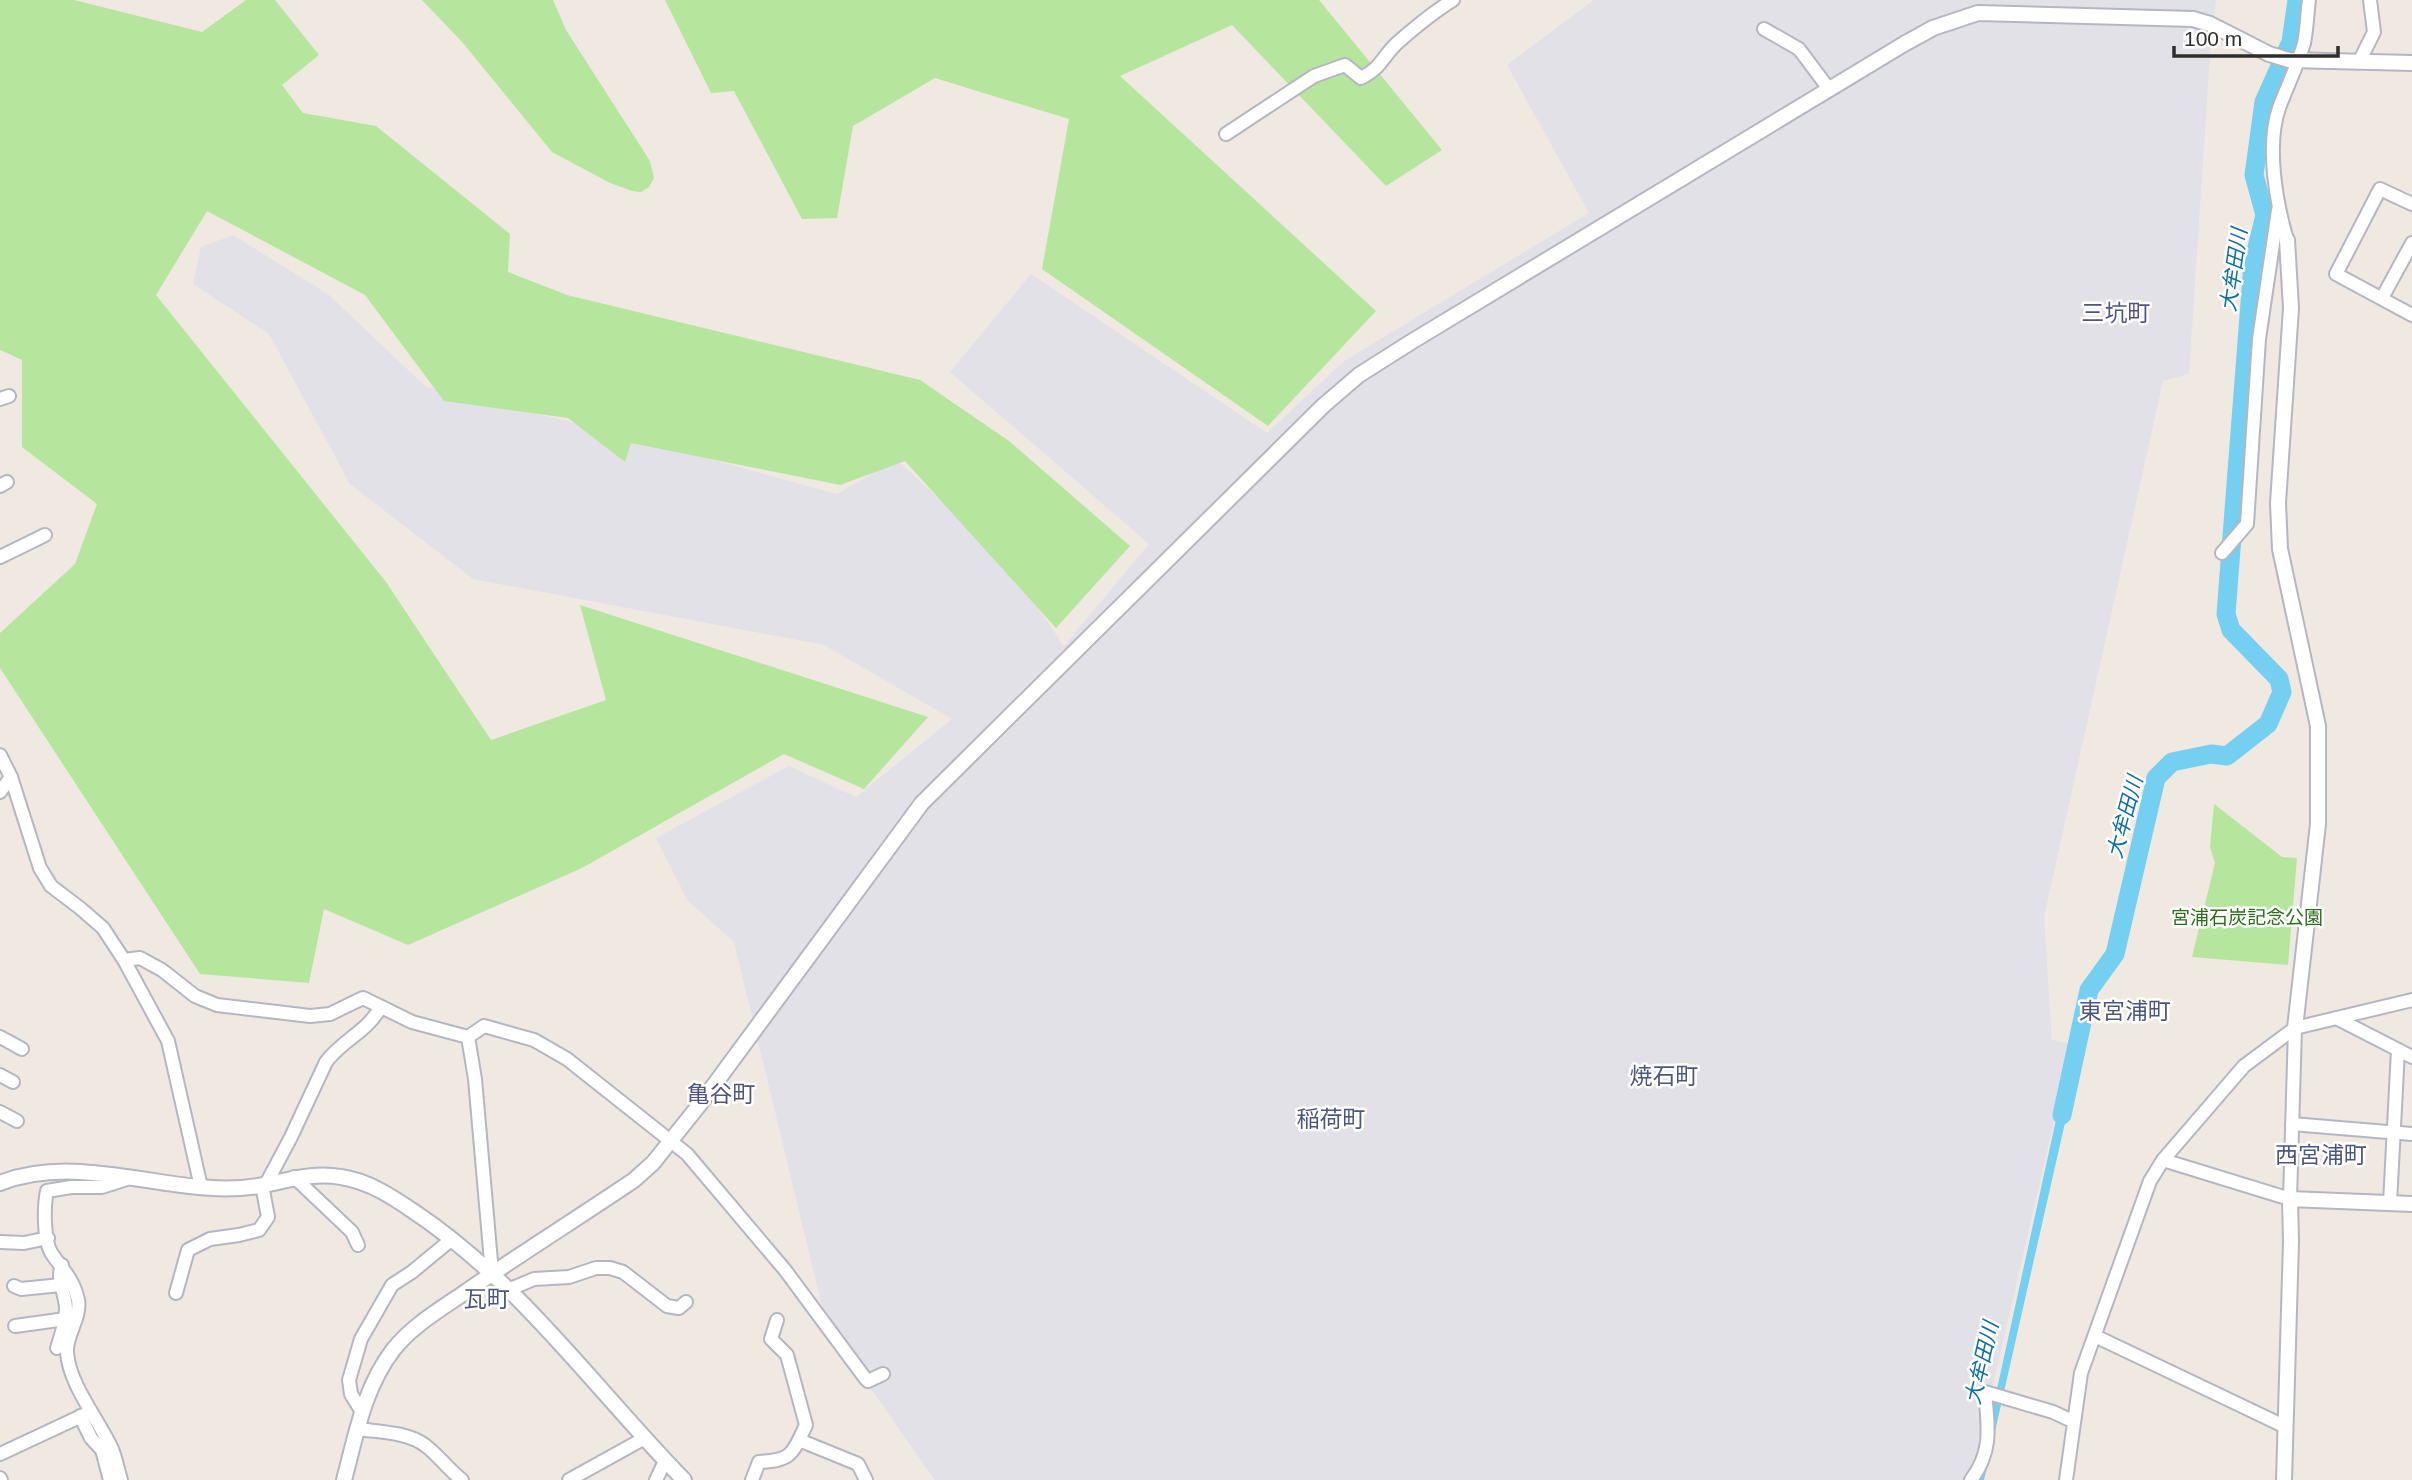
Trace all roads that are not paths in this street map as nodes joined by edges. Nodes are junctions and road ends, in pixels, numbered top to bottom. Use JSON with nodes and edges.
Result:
{"nodes":[{"id":1,"x":1453,"y":0,"type":"edge"},
{"id":2,"x":2309,"y":0,"type":"edge"},
{"id":3,"x":2370,"y":0,"type":"edge"},
{"id":4,"x":1764,"y":29,"type":"dead end"},
{"id":5,"x":2297,"y":61,"type":"junction"},
{"id":6,"x":2360,"y":62,"type":"junction"},
{"id":7,"x":2412,"y":63,"type":"edge"},
{"id":8,"x":1829,"y":89,"type":"junction"},
{"id":9,"x":1226,"y":134,"type":"dead end"},
{"id":10,"x":2412,"y":204,"type":"edge"},
{"id":11,"x":2278,"y":210,"type":"junction"},
{"id":12,"x":2287,"y":240,"type":"joint"},
{"id":13,"x":2412,"y":243,"type":"edge"},
{"id":14,"x":2382,"y":298,"type":"junction"},
{"id":15,"x":2412,"y":315,"type":"edge"},
{"id":16,"x":46,"y":535,"type":"dead end"},
{"id":17,"x":2222,"y":553,"type":"dead end"},
{"id":18,"x":0,"y":557,"type":"edge"},
{"id":19,"x":0,"y":755,"type":"edge"},
{"id":20,"x":12,"y":777,"type":"junction"},
{"id":21,"x":0,"y":792,"type":"edge"},
{"id":22,"x":124,"y":960,"type":"junction"},
{"id":23,"x":2412,"y":1000,"type":"edge"},
{"id":24,"x":381,"y":1007,"type":"junction"},
{"id":25,"x":2336,"y":1018,"type":"junction"},
{"id":26,"x":2295,"y":1028,"type":"junction"},
{"id":27,"x":0,"y":1037,"type":"edge"},
{"id":28,"x":468,"y":1037,"type":"junction"},
{"id":29,"x":22,"y":1049,"type":"dead end"},
{"id":30,"x":2398,"y":1050,"type":"junction"},
{"id":31,"x":2412,"y":1057,"type":"edge"},
{"id":32,"x":0,"y":1075,"type":"edge"},
{"id":33,"x":13,"y":1082,"type":"dead end"},
{"id":34,"x":0,"y":1112,"type":"edge"},
{"id":35,"x":17,"y":1121,"type":"dead end"},
{"id":36,"x":2292,"y":1124,"type":"junction"},
{"id":37,"x":2393,"y":1134,"type":"junction"},
{"id":38,"x":2412,"y":1134,"type":"edge"},
{"id":39,"x":672,"y":1141,"type":"junction"},
{"id":40,"x":2163,"y":1160,"type":"junction"},
{"id":41,"x":294,"y":1177,"type":"junction"},
{"id":42,"x":130,"y":1178,"type":"junction"},
{"id":43,"x":0,"y":1183,"type":"edge"},
{"id":44,"x":264,"y":1184,"type":"junction"},
{"id":45,"x":201,"y":1187,"type":"junction"},
{"id":46,"x":2290,"y":1199,"type":"junction"},
{"id":47,"x":2389,"y":1203,"type":"junction"},
{"id":48,"x":2412,"y":1204,"type":"edge"},
{"id":49,"x":48,"y":1238,"type":"junction"},
{"id":50,"x":452,"y":1239,"type":"junction"},
{"id":51,"x":0,"y":1242,"type":"edge"},
{"id":52,"x":358,"y":1245,"type":"dead end"},
{"id":53,"x":62,"y":1265,"type":"junction"},
{"id":54,"x":492,"y":1273,"type":"junction"},
{"id":55,"x":61,"y":1284,"type":"junction"},
{"id":56,"x":14,"y":1286,"type":"dead end"},
{"id":57,"x":508,"y":1290,"type":"junction"},
{"id":58,"x":176,"y":1293,"type":"dead end"},
{"id":59,"x":686,"y":1303,"type":"dead end"},
{"id":60,"x":66,"y":1319,"type":"junction"},
{"id":61,"x":777,"y":1320,"type":"dead end"},
{"id":62,"x":15,"y":1326,"type":"dead end"},
{"id":63,"x":2095,"y":1336,"type":"junction"},
{"id":64,"x":57,"y":1348,"type":"dead end"},
{"id":65,"x":883,"y":1374,"type":"dead end"},
{"id":66,"x":362,"y":1412,"type":"junction"},
{"id":67,"x":85,"y":1414,"type":"junction"},
{"id":68,"x":2068,"y":1419,"type":"dead end"},
{"id":69,"x":2286,"y":1427,"type":"junction"},
{"id":70,"x":358,"y":1429,"type":"junction"},
{"id":71,"x":643,"y":1439,"type":"junction"},
{"id":72,"x":799,"y":1440,"type":"junction"},
{"id":73,"x":0,"y":1454,"type":"edge"},
{"id":74,"x":665,"y":1461,"type":"junction"},
{"id":75,"x":110,"y":1480,"type":"edge"},
{"id":76,"x":121,"y":1480,"type":"edge"},
{"id":77,"x":344,"y":1480,"type":"edge"},
{"id":78,"x":462,"y":1480,"type":"edge"},
{"id":79,"x":569,"y":1480,"type":"edge"},
{"id":80,"x":656,"y":1480,"type":"edge"},
{"id":81,"x":684,"y":1480,"type":"edge"},
{"id":82,"x":752,"y":1480,"type":"edge"},
{"id":83,"x":866,"y":1480,"type":"edge"},
{"id":84,"x":1971,"y":1480,"type":"edge"},
{"id":85,"x":2066,"y":1480,"type":"edge"},
{"id":86,"x":2284,"y":1480,"type":"edge"}],
"edges":[{"from":1,"to":9,"type":"street"},
{"from":2,"to":5,"type":"street"},
{"from":3,"to":6,"type":"street"},
{"from":4,"to":8,"type":"street"},
{"from":5,"to":6,"type":"street"},
{"from":5,"to":8,"type":"street"},
{"from":5,"to":11,"type":"street"},
{"from":6,"to":7,"type":"street"},
{"from":8,"to":39,"type":"street"},
{"from":10,"to":14,"type":"street"},
{"from":11,"to":12,"type":"street"},
{"from":11,"to":17,"type":"street"},
{"from":12,"to":26,"type":"street"},
{"from":13,"to":14,"type":"street"},
{"from":14,"to":15,"type":"street"},
{"from":16,"to":18,"type":"street"},
{"from":19,"to":20,"type":"street"},
{"from":20,"to":21,"type":"street"},
{"from":20,"to":22,"type":"street"},
{"from":22,"to":24,"type":"street"},
{"from":22,"to":45,"type":"street"},
{"from":23,"to":25,"type":"street"},
{"from":24,"to":28,"type":"street"},
{"from":24,"to":44,"type":"street"},
{"from":25,"to":26,"type":"street"},
{"from":25,"to":30,"type":"street"},
{"from":26,"to":36,"type":"street"},
{"from":26,"to":40,"type":"street"},
{"from":27,"to":29,"type":"street"},
{"from":28,"to":39,"type":"street"},
{"from":28,"to":54,"type":"street"},
{"from":30,"to":31,"type":"street"},
{"from":30,"to":37,"type":"street"},
{"from":32,"to":33,"type":"street"},
{"from":34,"to":35,"type":"street"},
{"from":36,"to":37,"type":"street"},
{"from":36,"to":46,"type":"street"},
{"from":37,"to":38,"type":"street"},
{"from":37,"to":47,"type":"street"},
{"from":39,"to":54,"type":"street"},
{"from":39,"to":65,"type":"street"},
{"from":40,"to":46,"type":"street"},
{"from":40,"to":63,"type":"street"},
{"from":41,"to":44,"type":"street"},
{"from":41,"to":50,"type":"street"},
{"from":41,"to":52,"type":"street"},
{"from":42,"to":43,"type":"street"},
{"from":42,"to":45,"type":"street"},
{"from":42,"to":49,"type":"street"},
{"from":44,"to":45,"type":"street"},
{"from":44,"to":58,"type":"street"},
{"from":46,"to":47,"type":"street"},
{"from":46,"to":69,"type":"street"},
{"from":47,"to":48,"type":"street"},
{"from":49,"to":51,"type":"street"},
{"from":49,"to":53,"type":"street"},
{"from":50,"to":54,"type":"street"},
{"from":50,"to":66,"type":"street"},
{"from":53,"to":55,"type":"street"},
{"from":53,"to":67,"type":"street"},
{"from":54,"to":57,"type":"street"},
{"from":54,"to":66,"type":"street"},
{"from":55,"to":56,"type":"street"},
{"from":55,"to":60,"type":"street"},
{"from":57,"to":59,"type":"street"},
{"from":57,"to":71,"type":"street"},
{"from":60,"to":62,"type":"street"},
{"from":60,"to":64,"type":"street"},
{"from":61,"to":72,"type":"street"},
{"from":63,"to":69,"type":"street"},
{"from":63,"to":85,"type":"street"},
{"from":66,"to":70,"type":"street"},
{"from":67,"to":73,"type":"street"},
{"from":67,"to":75,"type":"street"},
{"from":67,"to":76,"type":"street"},
{"from":68,"to":84,"type":"street"},
{"from":69,"to":86,"type":"street"},
{"from":70,"to":77,"type":"street"},
{"from":70,"to":78,"type":"street"},
{"from":71,"to":74,"type":"street"},
{"from":71,"to":79,"type":"street"},
{"from":72,"to":82,"type":"street"},
{"from":72,"to":83,"type":"street"},
{"from":74,"to":80,"type":"street"},
{"from":74,"to":81,"type":"street"}]}
